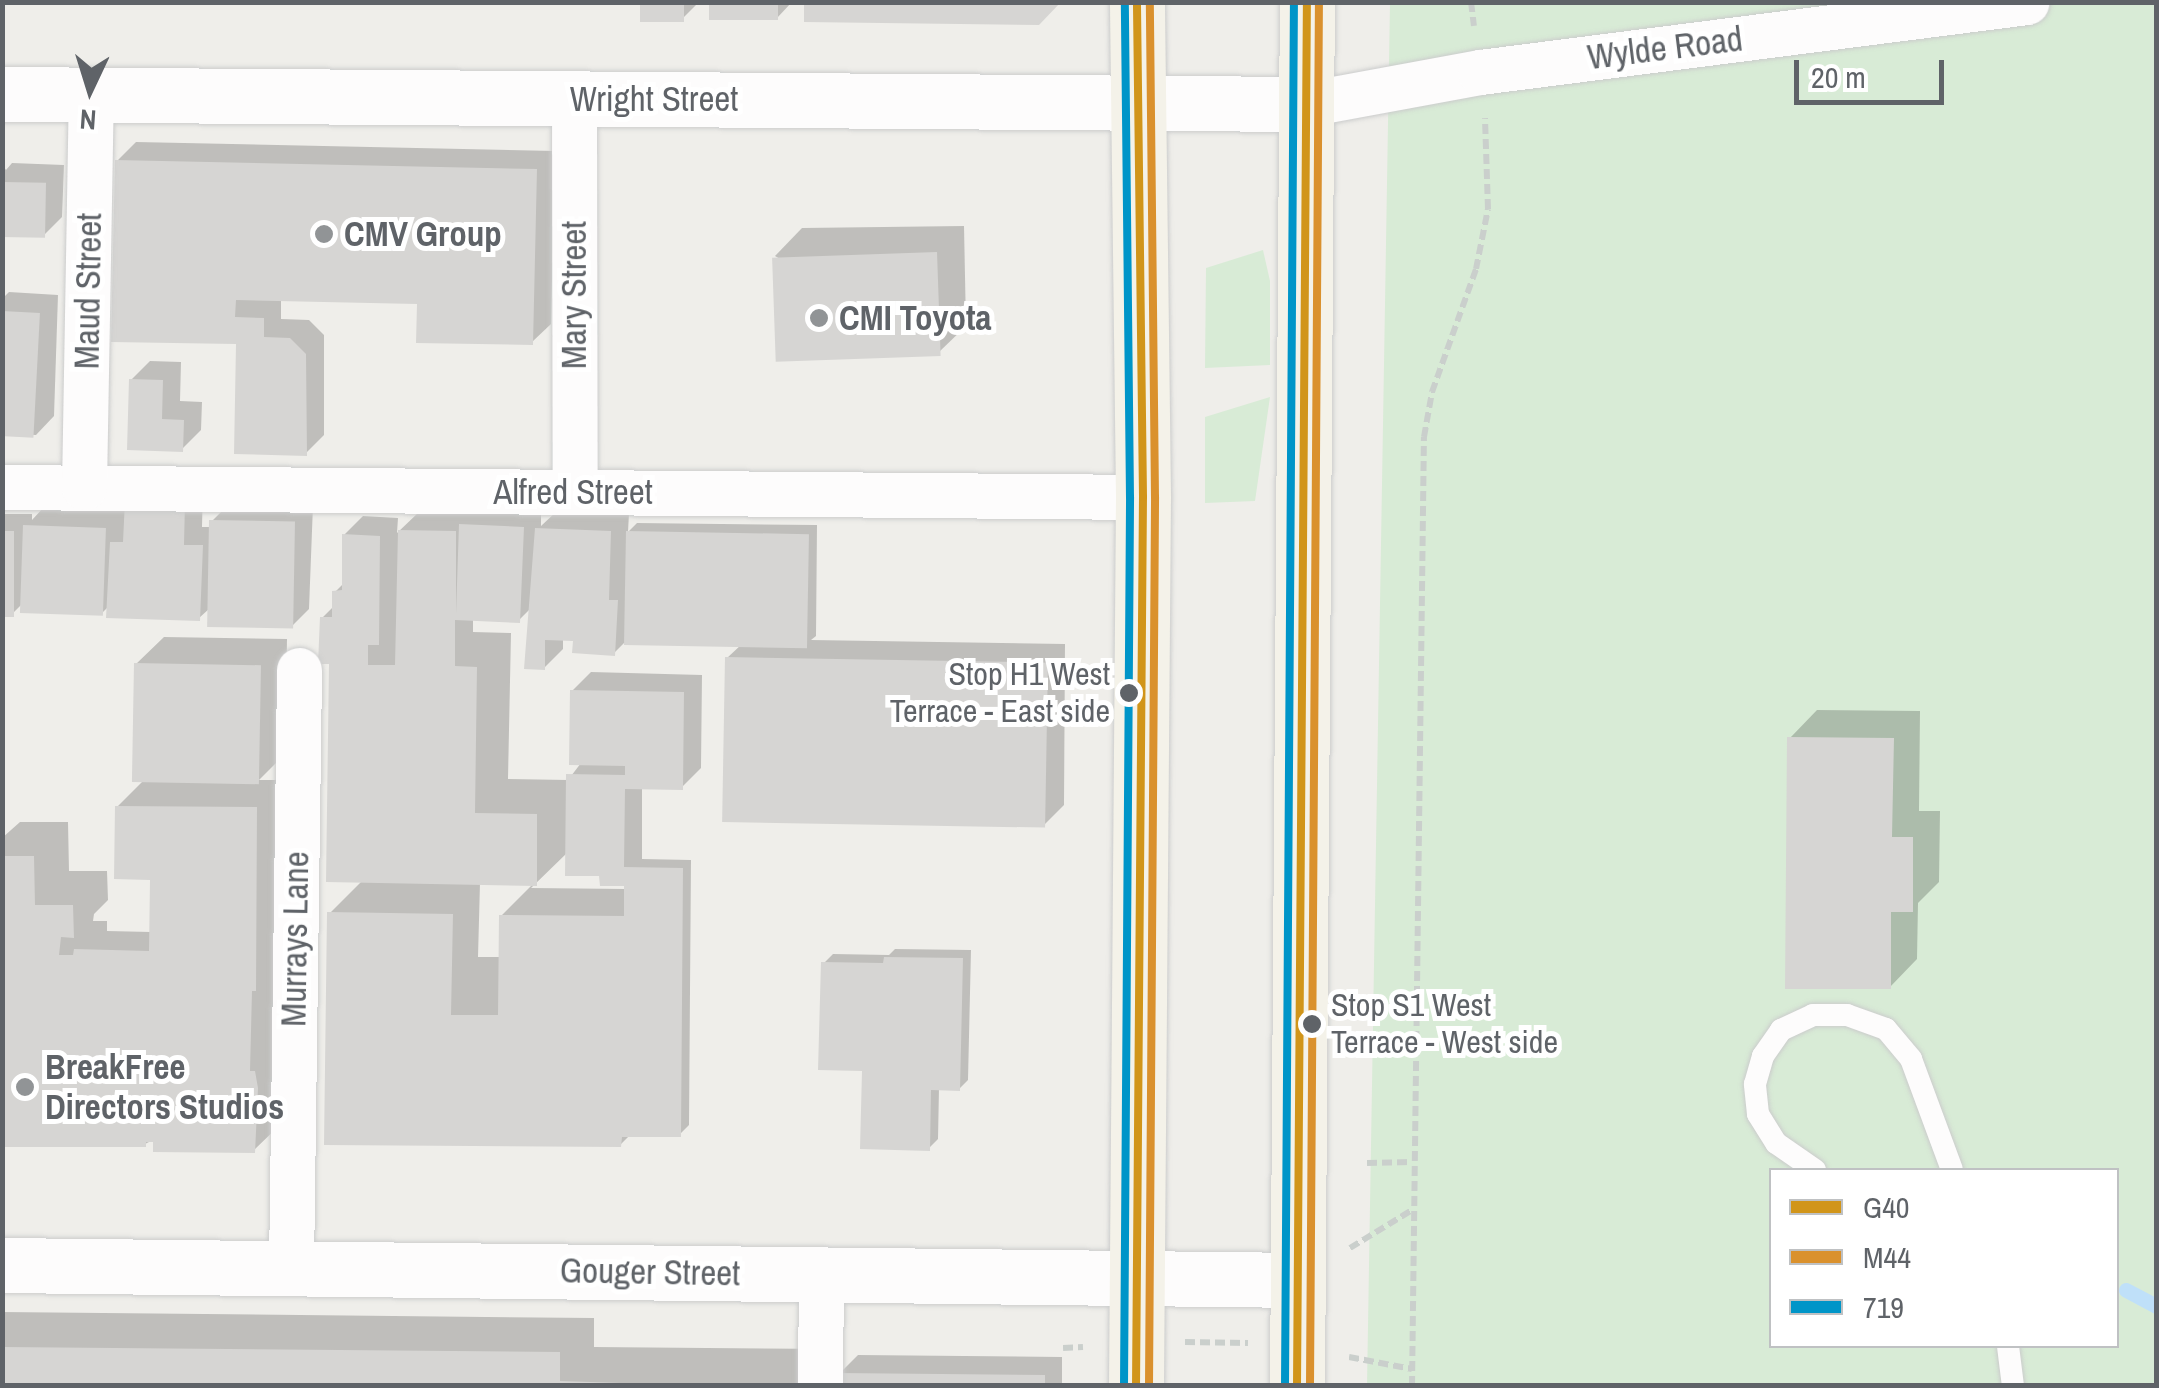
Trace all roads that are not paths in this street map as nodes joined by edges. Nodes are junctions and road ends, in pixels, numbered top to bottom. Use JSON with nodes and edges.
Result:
{"nodes":[{"id":1,"x":1137,"y":2,"type":"edge"},
{"id":2,"x":1307,"y":2,"type":"edge"},
{"id":3,"x":2026,"y":2,"type":"edge"},
{"id":4,"x":2,"y":94,"type":"edge"},
{"id":5,"x":91,"y":95,"type":"junction"},
{"id":6,"x":574,"y":98,"type":"junction"},
{"id":7,"x":1136,"y":102,"type":"junction"},
{"id":8,"x":1306,"y":104,"type":"junction"},
{"id":9,"x":2,"y":487,"type":"edge"},
{"id":10,"x":84,"y":488,"type":"junction"},
{"id":11,"x":574,"y":492,"type":"junction"},
{"id":12,"x":1144,"y":497,"type":"junction"},
{"id":13,"x":298,"y":670,"type":"dead end"},
{"id":14,"x":1812,"y":1168,"type":"edge"},
{"id":15,"x":1951,"y":1168,"type":"edge"},
{"id":16,"x":2,"y":1265,"type":"edge"},
{"id":17,"x":291,"y":1268,"type":"junction"},
{"id":18,"x":821,"y":1275,"type":"junction"},
{"id":19,"x":1136,"y":1278,"type":"junction"},
{"id":20,"x":1298,"y":1280,"type":"junction"},
{"id":21,"x":2008,"y":1348,"type":"edge"},
{"id":22,"x":1136,"y":1366,"type":"edge"},
{"id":23,"x":1298,"y":1367,"type":"edge"},
{"id":24,"x":820,"y":1386,"type":"edge"},
{"id":25,"x":2013,"y":1386,"type":"edge"}],
"edges":[{"from":1,"to":7,"type":"main road"},
{"from":2,"to":8,"type":"main road"},
{"from":3,"to":8,"type":"street","name":"Wylde Road"},
{"from":4,"to":5,"type":"street","name":"Wright Street"},
{"from":5,"to":6,"type":"street","name":"Wright Street"},
{"from":5,"to":10,"type":"street","name":"Maud Street"},
{"from":6,"to":7,"type":"street","name":"Wright Street"},
{"from":6,"to":11,"type":"street","name":"Mary Street"},
{"from":7,"to":8,"type":"street","name":"Wright Street"},
{"from":7,"to":12,"type":"main road"},
{"from":8,"to":20,"type":"main road"},
{"from":9,"to":10,"type":"street","name":"Alfred Street"},
{"from":10,"to":11,"type":"street","name":"Alfred Street"},
{"from":11,"to":12,"type":"street","name":"Alfred Street"},
{"from":12,"to":19,"type":"main road"},
{"from":13,"to":17,"type":"street","name":"Murrays Lane"},
{"from":14,"to":15,"type":"lane"},
{"from":16,"to":17,"type":"street","name":"Gouger Street"},
{"from":17,"to":18,"type":"street","name":"Gouger Street"},
{"from":18,"to":19,"type":"street","name":"Gouger Street"},
{"from":18,"to":24,"type":"street"},
{"from":19,"to":20,"type":"street","name":"Gouger Street"},
{"from":19,"to":22,"type":"main road"},
{"from":20,"to":23,"type":"main road"},
{"from":21,"to":25,"type":"lane"}]}
